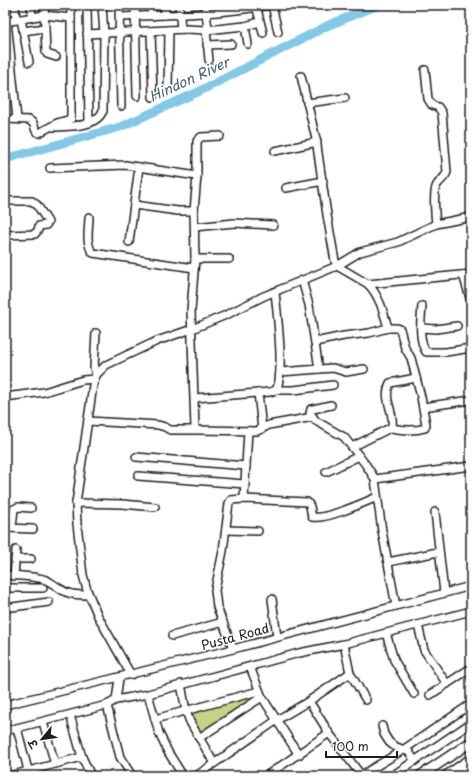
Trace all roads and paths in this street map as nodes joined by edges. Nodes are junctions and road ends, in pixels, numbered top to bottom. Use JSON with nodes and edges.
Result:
{"nodes":[{"id":1,"x":14,"y":5,"type":"edge"},
{"id":2,"x":31,"y":5,"type":"edge"},
{"id":3,"x":44,"y":5,"type":"edge"},
{"id":4,"x":71,"y":5,"type":"edge"},
{"id":5,"x":87,"y":5,"type":"edge"},
{"id":6,"x":102,"y":5,"type":"edge"},
{"id":7,"x":119,"y":5,"type":"edge"},
{"id":8,"x":134,"y":5,"type":"edge"},
{"id":9,"x":151,"y":5,"type":"edge"},
{"id":10,"x":165,"y":5,"type":"edge"},
{"id":11,"x":179,"y":5,"type":"edge"},
{"id":12,"x":269,"y":5,"type":"edge"},
{"id":13,"x":272,"y":5,"type":"edge"},
{"id":14,"x":256,"y":6,"type":"edge"},
{"id":15,"x":206,"y":9,"type":"edge"},
{"id":16,"x":180,"y":14,"type":"junction"},
{"id":17,"x":44,"y":15,"type":"junction"},
{"id":18,"x":165,"y":15,"type":"junction"},
{"id":19,"x":136,"y":16,"type":"junction"},
{"id":20,"x":152,"y":16,"type":"junction"},
{"id":21,"x":32,"y":17,"type":"junction"},
{"id":22,"x":70,"y":18,"type":"junction"},
{"id":23,"x":120,"y":18,"type":"junction"},
{"id":24,"x":18,"y":20,"type":"junction"},
{"id":25,"x":6,"y":22,"type":"edge"},
{"id":26,"x":260,"y":22,"type":"junction"},
{"id":27,"x":245,"y":26,"type":"junction"},
{"id":28,"x":45,"y":28,"type":"junction"},
{"id":29,"x":181,"y":29,"type":"junction"},
{"id":30,"x":169,"y":30,"type":"junction"},
{"id":31,"x":207,"y":30,"type":"junction"},
{"id":32,"x":23,"y":31,"type":"junction"},
{"id":33,"x":151,"y":31,"type":"junction"},
{"id":34,"x":135,"y":32,"type":"junction"},
{"id":35,"x":278,"y":32,"type":"dead end"},
{"id":36,"x":120,"y":33,"type":"junction"},
{"id":37,"x":263,"y":33,"type":"dead end"},
{"id":38,"x":87,"y":34,"type":"junction"},
{"id":39,"x":104,"y":34,"type":"junction"},
{"id":40,"x":231,"y":44,"type":"dead end"},
{"id":41,"x":248,"y":44,"type":"dead end"},
{"id":42,"x":207,"y":45,"type":"junction"},
{"id":43,"x":56,"y":57,"type":"dead end"},
{"id":44,"x":209,"y":60,"type":"dead end"},
{"id":45,"x":29,"y":62,"type":"dead end"},
{"id":46,"x":425,"y":70,"type":"dead end"},
{"id":47,"x":301,"y":76,"type":"dead end"},
{"id":48,"x":168,"y":88,"type":"dead end"},
{"id":49,"x":137,"y":96,"type":"dead end"},
{"id":50,"x":153,"y":97,"type":"dead end"},
{"id":51,"x":345,"y":98,"type":"dead end"},
{"id":52,"x":307,"y":103,"type":"junction"},
{"id":53,"x":121,"y":106,"type":"dead end"},
{"id":54,"x":5,"y":119,"type":"edge"},
{"id":55,"x":17,"y":119,"type":"junction"},
{"id":56,"x":88,"y":123,"type":"junction"},
{"id":57,"x":50,"y":128,"type":"junction"},
{"id":58,"x":220,"y":136,"type":"dead end"},
{"id":59,"x":317,"y":142,"type":"junction"},
{"id":60,"x":275,"y":151,"type":"dead end"},
{"id":61,"x":139,"y":167,"type":"junction"},
{"id":62,"x":50,"y":168,"type":"dead end"},
{"id":63,"x":197,"y":176,"type":"junction"},
{"id":64,"x":322,"y":181,"type":"junction"},
{"id":65,"x":286,"y":188,"type":"dead end"},
{"id":66,"x":5,"y":201,"type":"edge"},
{"id":67,"x":134,"y":205,"type":"junction"},
{"id":68,"x":194,"y":210,"type":"junction"},
{"id":69,"x":89,"y":217,"type":"dead end"},
{"id":70,"x":471,"y":217,"type":"edge"},
{"id":71,"x":436,"y":224,"type":"junction"},
{"id":72,"x":273,"y":225,"type":"dead end"},
{"id":73,"x":194,"y":227,"type":"junction"},
{"id":74,"x":5,"y":235,"type":"edge"},
{"id":75,"x":129,"y":242,"type":"dead end"},
{"id":76,"x":195,"y":259,"type":"junction"},
{"id":77,"x":229,"y":260,"type":"dead end"},
{"id":78,"x":337,"y":266,"type":"junction"},
{"id":79,"x":194,"y":268,"type":"junction"},
{"id":80,"x":471,"y":274,"type":"edge"},
{"id":81,"x":463,"y":275,"type":"junction"},
{"id":82,"x":302,"y":280,"type":"junction"},
{"id":83,"x":368,"y":284,"type":"junction"},
{"id":84,"x":275,"y":292,"type":"junction"},
{"id":85,"x":471,"y":301,"type":"edge"},
{"id":86,"x":422,"y":306,"type":"dead end"},
{"id":87,"x":457,"y":326,"type":"dead end"},
{"id":88,"x":388,"y":328,"type":"junction"},
{"id":89,"x":421,"y":328,"type":"junction"},
{"id":90,"x":192,"y":329,"type":"junction"},
{"id":91,"x":96,"y":333,"type":"dead end"},
{"id":92,"x":315,"y":342,"type":"junction"},
{"id":93,"x":471,"y":348,"type":"edge"},
{"id":94,"x":319,"y":369,"type":"junction"},
{"id":95,"x":364,"y":370,"type":"dead end"},
{"id":96,"x":280,"y":372,"type":"junction"},
{"id":97,"x":95,"y":377,"type":"junction"},
{"id":98,"x":416,"y":378,"type":"junction"},
{"id":99,"x":333,"y":385,"type":"dead end"},
{"id":100,"x":276,"y":390,"type":"junction"},
{"id":101,"x":258,"y":393,"type":"junction"},
{"id":102,"x":5,"y":398,"type":"edge"},
{"id":103,"x":195,"y":398,"type":"junction"},
{"id":104,"x":471,"y":400,"type":"edge"},
{"id":105,"x":331,"y":405,"type":"dead end"},
{"id":106,"x":423,"y":407,"type":"junction"},
{"id":107,"x":313,"y":417,"type":"junction"},
{"id":108,"x":88,"y":421,"type":"junction"},
{"id":109,"x":392,"y":428,"type":"junction"},
{"id":110,"x":262,"y":429,"type":"junction"},
{"id":111,"x":196,"y":430,"type":"junction"},
{"id":112,"x":248,"y":430,"type":"junction"},
{"id":113,"x":352,"y":447,"type":"junction"},
{"id":114,"x":359,"y":456,"type":"junction"},
{"id":115,"x":136,"y":457,"type":"dead end"},
{"id":116,"x":246,"y":466,"type":"junction"},
{"id":117,"x":471,"y":466,"type":"edge"},
{"id":118,"x":326,"y":472,"type":"dead end"},
{"id":119,"x":138,"y":476,"type":"dead end"},
{"id":120,"x":375,"y":479,"type":"junction"},
{"id":121,"x":245,"y":484,"type":"junction"},
{"id":122,"x":378,"y":497,"type":"junction"},
{"id":123,"x":244,"y":500,"type":"junction"},
{"id":124,"x":76,"y":503,"type":"junction"},
{"id":125,"x":155,"y":507,"type":"dead end"},
{"id":126,"x":31,"y":508,"type":"dead end"},
{"id":127,"x":435,"y":512,"type":"dead end"},
{"id":128,"x":8,"y":528,"type":"edge"},
{"id":129,"x":33,"y":529,"type":"dead end"},
{"id":130,"x":226,"y":530,"type":"junction"},
{"id":131,"x":258,"y":531,"type":"dead end"},
{"id":132,"x":16,"y":550,"type":"dead end"},
{"id":133,"x":438,"y":552,"type":"junction"},
{"id":134,"x":16,"y":559,"type":"junction"},
{"id":135,"x":31,"y":559,"type":"dead end"},
{"id":136,"x":388,"y":562,"type":"junction"},
{"id":137,"x":5,"y":575,"type":"edge"},
{"id":138,"x":14,"y":576,"type":"junction"},
{"id":139,"x":471,"y":586,"type":"edge"},
{"id":140,"x":5,"y":588,"type":"edge"},
{"id":141,"x":43,"y":588,"type":"dead end"},
{"id":142,"x":444,"y":593,"type":"junction"},
{"id":143,"x":89,"y":595,"type":"junction"},
{"id":144,"x":272,"y":599,"type":"dead end"},
{"id":145,"x":49,"y":602,"type":"dead end"},
{"id":146,"x":396,"y":606,"type":"junction"},
{"id":147,"x":5,"y":608,"type":"edge"},
{"id":148,"x":471,"y":611,"type":"edge"},
{"id":149,"x":223,"y":622,"type":"junction"},
{"id":150,"x":418,"y":625,"type":"junction"},
{"id":151,"x":386,"y":633,"type":"junction"},
{"id":152,"x":172,"y":636,"type":"dead end"},
{"id":153,"x":278,"y":637,"type":"junction"},
{"id":154,"x":344,"y":644,"type":"junction"},
{"id":155,"x":233,"y":649,"type":"junction"},
{"id":156,"x":250,"y":667,"type":"junction"},
{"id":157,"x":471,"y":668,"type":"edge"},
{"id":158,"x":350,"y":673,"type":"junction"},
{"id":159,"x":131,"y":675,"type":"junction"},
{"id":160,"x":119,"y":678,"type":"junction"},
{"id":161,"x":181,"y":684,"type":"junction"},
{"id":162,"x":447,"y":684,"type":"junction"},
{"id":163,"x":148,"y":694,"type":"junction"},
{"id":164,"x":260,"y":694,"type":"junction"},
{"id":165,"x":414,"y":694,"type":"dead end"},
{"id":166,"x":430,"y":695,"type":"dead end"},
{"id":167,"x":116,"y":700,"type":"junction"},
{"id":168,"x":366,"y":700,"type":"dead end"},
{"id":169,"x":309,"y":701,"type":"junction"},
{"id":170,"x":471,"y":704,"type":"edge"},
{"id":171,"x":5,"y":705,"type":"edge"},
{"id":172,"x":107,"y":705,"type":"junction"},
{"id":173,"x":186,"y":711,"type":"junction"},
{"id":174,"x":70,"y":715,"type":"junction"},
{"id":175,"x":155,"y":719,"type":"junction"},
{"id":176,"x":277,"y":720,"type":"junction"},
{"id":177,"x":43,"y":722,"type":"junction"},
{"id":178,"x":471,"y":723,"type":"edge"},
{"id":179,"x":382,"y":726,"type":"dead end"},
{"id":180,"x":17,"y":728,"type":"junction"},
{"id":181,"x":5,"y":731,"type":"edge"},
{"id":182,"x":328,"y":733,"type":"junction"},
{"id":183,"x":199,"y":738,"type":"junction"},
{"id":184,"x":471,"y":742,"type":"edge"},
{"id":185,"x":403,"y":750,"type":"junction"},
{"id":186,"x":299,"y":755,"type":"junction"},
{"id":187,"x":82,"y":757,"type":"junction"},
{"id":188,"x":471,"y":759,"type":"edge"},
{"id":189,"x":415,"y":761,"type":"junction"},
{"id":190,"x":214,"y":763,"type":"junction"},
{"id":191,"x":55,"y":764,"type":"junction"},
{"id":192,"x":42,"y":768,"type":"junction"},
{"id":193,"x":24,"y":773,"type":"edge"},
{"id":194,"x":9,"y":776,"type":"edge"},
{"id":195,"x":44,"y":776,"type":"edge"},
{"id":196,"x":91,"y":776,"type":"edge"},
{"id":197,"x":132,"y":776,"type":"edge"},
{"id":198,"x":183,"y":776,"type":"edge"},
{"id":199,"x":196,"y":776,"type":"edge"},
{"id":200,"x":266,"y":776,"type":"edge"},
{"id":201,"x":361,"y":776,"type":"edge"},
{"id":202,"x":392,"y":776,"type":"edge"},
{"id":203,"x":420,"y":776,"type":"edge"},
{"id":204,"x":446,"y":776,"type":"edge"}],
"edges":[{"from":1,"to":24,"type":"street"},
{"from":2,"to":21,"type":"street"},
{"from":3,"to":17,"type":"street"},
{"from":4,"to":22,"type":"street"},
{"from":5,"to":38,"type":"street"},
{"from":6,"to":39,"type":"street"},
{"from":7,"to":23,"type":"street"},
{"from":8,"to":19,"type":"street"},
{"from":9,"to":20,"type":"street"},
{"from":10,"to":18,"type":"street"},
{"from":11,"to":16,"type":"street"},
{"from":12,"to":14,"type":"street"},
{"from":13,"to":35,"type":"street"},
{"from":14,"to":15,"type":"street"},
{"from":14,"to":26,"type":"street"},
{"from":15,"to":16,"type":"street"},
{"from":15,"to":31,"type":"street"},
{"from":16,"to":18,"type":"street"},
{"from":16,"to":29,"type":"street"},
{"from":17,"to":21,"type":"street"},
{"from":17,"to":22,"type":"street"},
{"from":17,"to":28,"type":"street"},
{"from":18,"to":20,"type":"street"},
{"from":19,"to":20,"type":"street"},
{"from":19,"to":23,"type":"street"},
{"from":19,"to":34,"type":"street"},
{"from":21,"to":24,"type":"street"},
{"from":22,"to":57,"type":"street"},
{"from":23,"to":36,"type":"street"},
{"from":24,"to":25,"type":"street"},
{"from":24,"to":32,"type":"street"},
{"from":25,"to":55,"type":"street"},
{"from":26,"to":27,"type":"street"},
{"from":26,"to":37,"type":"street"},
{"from":27,"to":31,"type":"street"},
{"from":27,"to":41,"type":"street"},
{"from":28,"to":32,"type":"street"},
{"from":28,"to":43,"type":"street"},
{"from":29,"to":30,"type":"street"},
{"from":29,"to":31,"type":"street"},
{"from":30,"to":33,"type":"street"},
{"from":30,"to":48,"type":"street"},
{"from":31,"to":42,"type":"street"},
{"from":32,"to":45,"type":"street"},
{"from":33,"to":34,"type":"street"},
{"from":33,"to":50,"type":"street"},
{"from":34,"to":36,"type":"street"},
{"from":34,"to":49,"type":"street"},
{"from":36,"to":39,"type":"street"},
{"from":36,"to":53,"type":"street"},
{"from":38,"to":39,"type":"street"},
{"from":38,"to":56,"type":"street"},
{"from":39,"to":56,"type":"street"},
{"from":40,"to":42,"type":"street"},
{"from":42,"to":44,"type":"street"},
{"from":46,"to":71,"type":"street"},
{"from":47,"to":52,"type":"street"},
{"from":51,"to":52,"type":"street"},
{"from":52,"to":59,"type":"street"},
{"from":54,"to":55,"type":"street"},
{"from":55,"to":57,"type":"street"},
{"from":56,"to":57,"type":"street"},
{"from":58,"to":63,"type":"street"},
{"from":59,"to":60,"type":"street"},
{"from":59,"to":64,"type":"street"},
{"from":61,"to":62,"type":"street"},
{"from":61,"to":63,"type":"street"},
{"from":61,"to":67,"type":"street"},
{"from":63,"to":68,"type":"street"},
{"from":64,"to":65,"type":"street"},
{"from":64,"to":78,"type":"street"},
{"from":66,"to":74,"type":"street"},
{"from":67,"to":68,"type":"street"},
{"from":67,"to":75,"type":"street"},
{"from":68,"to":73,"type":"street"},
{"from":69,"to":79,"type":"street"},
{"from":70,"to":71,"type":"street"},
{"from":71,"to":78,"type":"street"},
{"from":72,"to":73,"type":"street"},
{"from":73,"to":76,"type":"street"},
{"from":76,"to":77,"type":"street"},
{"from":76,"to":79,"type":"street"},
{"from":78,"to":82,"type":"street"},
{"from":78,"to":83,"type":"street"},
{"from":79,"to":90,"type":"street"},
{"from":80,"to":81,"type":"street"},
{"from":81,"to":83,"type":"street"},
{"from":81,"to":85,"type":"street"},
{"from":82,"to":84,"type":"street"},
{"from":82,"to":92,"type":"street"},
{"from":83,"to":88,"type":"street"},
{"from":84,"to":90,"type":"street"},
{"from":84,"to":96,"type":"street"},
{"from":86,"to":89,"type":"street"},
{"from":87,"to":89,"type":"street"},
{"from":88,"to":92,"type":"street"},
{"from":88,"to":98,"type":"street"},
{"from":89,"to":93,"type":"street"},
{"from":90,"to":97,"type":"street"},
{"from":90,"to":103,"type":"street"},
{"from":91,"to":97,"type":"street"},
{"from":92,"to":94,"type":"street"},
{"from":94,"to":95,"type":"street"},
{"from":94,"to":96,"type":"street"},
{"from":96,"to":100,"type":"street"},
{"from":97,"to":102,"type":"street"},
{"from":97,"to":108,"type":"street"},
{"from":98,"to":106,"type":"street"},
{"from":98,"to":109,"type":"street"},
{"from":99,"to":100,"type":"street"},
{"from":100,"to":101,"type":"street"},
{"from":101,"to":103,"type":"street"},
{"from":101,"to":110,"type":"street"},
{"from":103,"to":111,"type":"street"},
{"from":104,"to":106,"type":"street"},
{"from":105,"to":107,"type":"street"},
{"from":106,"to":109,"type":"street"},
{"from":107,"to":110,"type":"street"},
{"from":107,"to":113,"type":"street"},
{"from":108,"to":111,"type":"street"},
{"from":108,"to":124,"type":"street"},
{"from":109,"to":113,"type":"street"},
{"from":110,"to":112,"type":"street"},
{"from":111,"to":112,"type":"street"},
{"from":112,"to":116,"type":"street"},
{"from":113,"to":114,"type":"street"},
{"from":114,"to":118,"type":"street"},
{"from":114,"to":120,"type":"street"},
{"from":115,"to":116,"type":"street"},
{"from":116,"to":121,"type":"street"},
{"from":117,"to":120,"type":"street"},
{"from":119,"to":121,"type":"street"},
{"from":120,"to":122,"type":"street"},
{"from":121,"to":123,"type":"street"},
{"from":122,"to":123,"type":"street"},
{"from":122,"to":136,"type":"street"},
{"from":123,"to":130,"type":"street"},
{"from":124,"to":125,"type":"street"},
{"from":124,"to":143,"type":"street"},
{"from":126,"to":128,"type":"street"},
{"from":127,"to":133,"type":"street"},
{"from":128,"to":129,"type":"street"},
{"from":130,"to":131,"type":"street"},
{"from":130,"to":149,"type":"street"},
{"from":132,"to":134,"type":"street"},
{"from":133,"to":136,"type":"street"},
{"from":133,"to":142,"type":"street"},
{"from":134,"to":135,"type":"street"},
{"from":134,"to":138,"type":"street"},
{"from":136,"to":146,"type":"street"},
{"from":137,"to":138,"type":"street"},
{"from":138,"to":143,"type":"street"},
{"from":139,"to":142,"type":"street","name":"Pusta Road"},
{"from":140,"to":141,"type":"street"},
{"from":142,"to":146,"type":"street","name":"Pusta Road"},
{"from":143,"to":159,"type":"street"},
{"from":144,"to":153,"type":"street"},
{"from":145,"to":147,"type":"street"},
{"from":146,"to":153,"type":"street","name":"Pusta Road"},
{"from":148,"to":150,"type":"street"},
{"from":149,"to":152,"type":"street"},
{"from":149,"to":155,"type":"street"},
{"from":150,"to":151,"type":"street"},
{"from":150,"to":162,"type":"street"},
{"from":151,"to":154,"type":"street"},
{"from":151,"to":165,"type":"street"},
{"from":153,"to":155,"type":"street","name":"Pusta Road"},
{"from":154,"to":156,"type":"street"},
{"from":154,"to":158,"type":"street"},
{"from":155,"to":159,"type":"street","name":"Pusta Road"},
{"from":156,"to":161,"type":"street"},
{"from":156,"to":164,"type":"street"},
{"from":157,"to":162,"type":"street"},
{"from":158,"to":168,"type":"street"},
{"from":158,"to":169,"type":"street"},
{"from":159,"to":160,"type":"street","name":"Pusta Road"},
{"from":160,"to":167,"type":"street"},
{"from":160,"to":171,"type":"street","name":"Pusta Road"},
{"from":161,"to":163,"type":"street"},
{"from":161,"to":173,"type":"street"},
{"from":162,"to":166,"type":"street"},
{"from":163,"to":167,"type":"street"},
{"from":163,"to":175,"type":"street"},
{"from":164,"to":173,"type":"street"},
{"from":164,"to":176,"type":"street"},
{"from":164,"to":183,"type":"street"},
{"from":167,"to":172,"type":"street"},
{"from":169,"to":176,"type":"street"},
{"from":169,"to":182,"type":"street"},
{"from":170,"to":185,"type":"street"},
{"from":172,"to":174,"type":"street"},
{"from":172,"to":197,"type":"street"},
{"from":173,"to":175,"type":"street"},
{"from":173,"to":183,"type":"street"},
{"from":174,"to":177,"type":"street"},
{"from":174,"to":187,"type":"street"},
{"from":175,"to":198,"type":"street"},
{"from":176,"to":186,"type":"street"},
{"from":176,"to":190,"type":"street"},
{"from":177,"to":180,"type":"street"},
{"from":177,"to":191,"type":"street"},
{"from":178,"to":189,"type":"street"},
{"from":179,"to":185,"type":"street"},
{"from":180,"to":181,"type":"street"},
{"from":180,"to":193,"type":"street"},
{"from":182,"to":186,"type":"street"},
{"from":182,"to":201,"type":"street"},
{"from":183,"to":190,"type":"street"},
{"from":184,"to":203,"type":"main road"},
{"from":185,"to":189,"type":"street"},
{"from":185,"to":201,"type":"street"},
{"from":186,"to":200,"type":"street"},
{"from":187,"to":191,"type":"street"},
{"from":187,"to":196,"type":"street"},
{"from":188,"to":204,"type":"main road"},
{"from":189,"to":202,"type":"street"},
{"from":190,"to":199,"type":"street"},
{"from":191,"to":192,"type":"street"},
{"from":192,"to":193,"type":"street"},
{"from":192,"to":195,"type":"street"},
{"from":193,"to":194,"type":"street"}]}
